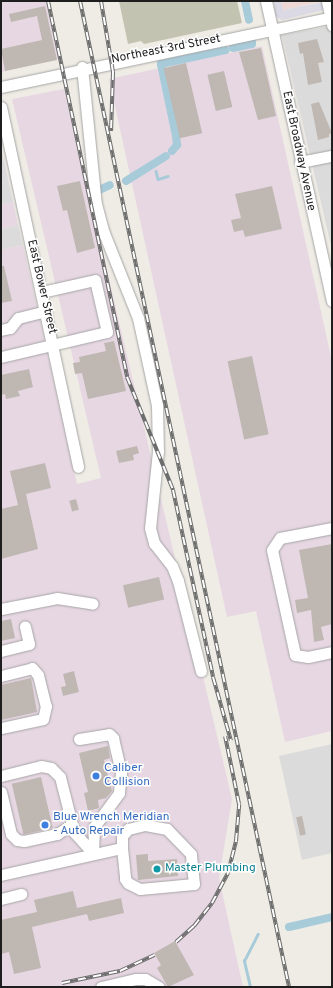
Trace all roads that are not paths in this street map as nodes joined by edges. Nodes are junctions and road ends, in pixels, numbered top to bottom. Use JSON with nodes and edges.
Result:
{"nodes":[{"id":1,"x":266,"y":1,"type":"edge"},
{"id":2,"x":327,"y":1,"type":"edge"},
{"id":3,"x":331,"y":19,"type":"edge"},
{"id":4,"x":272,"y":29,"type":"junction"},
{"id":5,"x":82,"y":67,"type":"junction"},
{"id":6,"x":1,"y":87,"type":"edge"},
{"id":7,"x":1,"y":107,"type":"edge"},
{"id":8,"x":332,"y":156,"type":"edge"},
{"id":9,"x":300,"y":162,"type":"junction"},
{"id":10,"x":42,"y":292,"type":"junction"},
{"id":11,"x":332,"y":298,"type":"edge"},
{"id":12,"x":46,"y":311,"type":"junction"},
{"id":13,"x":1,"y":330,"type":"edge"},
{"id":14,"x":54,"y":345,"type":"junction"},
{"id":15,"x":1,"y":357,"type":"edge"},
{"id":16,"x":78,"y":467,"type":"dead end"},
{"id":17,"x":332,"y":528,"type":"edge"},
{"id":18,"x":93,"y":604,"type":"dead end"},
{"id":19,"x":1,"y":609,"type":"edge"},
{"id":20,"x":25,"y":626,"type":"dead end"},
{"id":21,"x":1,"y":651,"type":"edge"},
{"id":22,"x":332,"y":652,"type":"edge"},
{"id":23,"x":201,"y":671,"type":"dead end"},
{"id":24,"x":1,"y":676,"type":"edge"},
{"id":25,"x":1,"y":728,"type":"edge"},
{"id":26,"x":79,"y":739,"type":"dead end"},
{"id":27,"x":1,"y":776,"type":"edge"},
{"id":28,"x":1,"y":792,"type":"edge"},
{"id":29,"x":5,"y":823,"type":"edge"},
{"id":30,"x":71,"y":825,"type":"junction"},
{"id":31,"x":122,"y":848,"type":"junction"},
{"id":32,"x":93,"y":854,"type":"junction"},
{"id":33,"x":1,"y":875,"type":"edge"},
{"id":34,"x":21,"y":894,"type":"dead end"},
{"id":35,"x":1,"y":898,"type":"edge"},
{"id":36,"x":101,"y":987,"type":"edge"},
{"id":37,"x":158,"y":987,"type":"edge"}],
"edges":[{"from":1,"to":4,"type":"street","name":"East Broadway Avenue"},
{"from":2,"to":3,"type":"street"},
{"from":3,"to":4,"type":"street","name":"Northeast 3rd Street"},
{"from":4,"to":5,"type":"street","name":"Northeast 3rd Street"},
{"from":4,"to":9,"type":"street","name":"East Broadway Avenue"},
{"from":5,"to":6,"type":"street","name":"Northeast 3rd Street"},
{"from":5,"to":23,"type":"street"},
{"from":7,"to":10,"type":"street","name":"East Bower Street"},
{"from":8,"to":9,"type":"street"},
{"from":9,"to":11,"type":"street","name":"East Broadway Avenue"},
{"from":10,"to":12,"type":"street","name":"East Bower Street"},
{"from":10,"to":14,"type":"street"},
{"from":12,"to":13,"type":"street"},
{"from":12,"to":14,"type":"street","name":"East Bower Street"},
{"from":14,"to":15,"type":"street"},
{"from":14,"to":16,"type":"street","name":"East Bower Street"},
{"from":17,"to":22,"type":"street"},
{"from":18,"to":19,"type":"street"},
{"from":20,"to":21,"type":"street"},
{"from":24,"to":25,"type":"street"},
{"from":26,"to":32,"type":"street"},
{"from":27,"to":30,"type":"street"},
{"from":28,"to":29,"type":"street"},
{"from":29,"to":30,"type":"street"},
{"from":30,"to":32,"type":"street"},
{"from":31,"to":31,"type":"street"},
{"from":31,"to":32,"type":"street"},
{"from":32,"to":33,"type":"street"},
{"from":34,"to":35,"type":"street"},
{"from":36,"to":37,"type":"street"}]}
